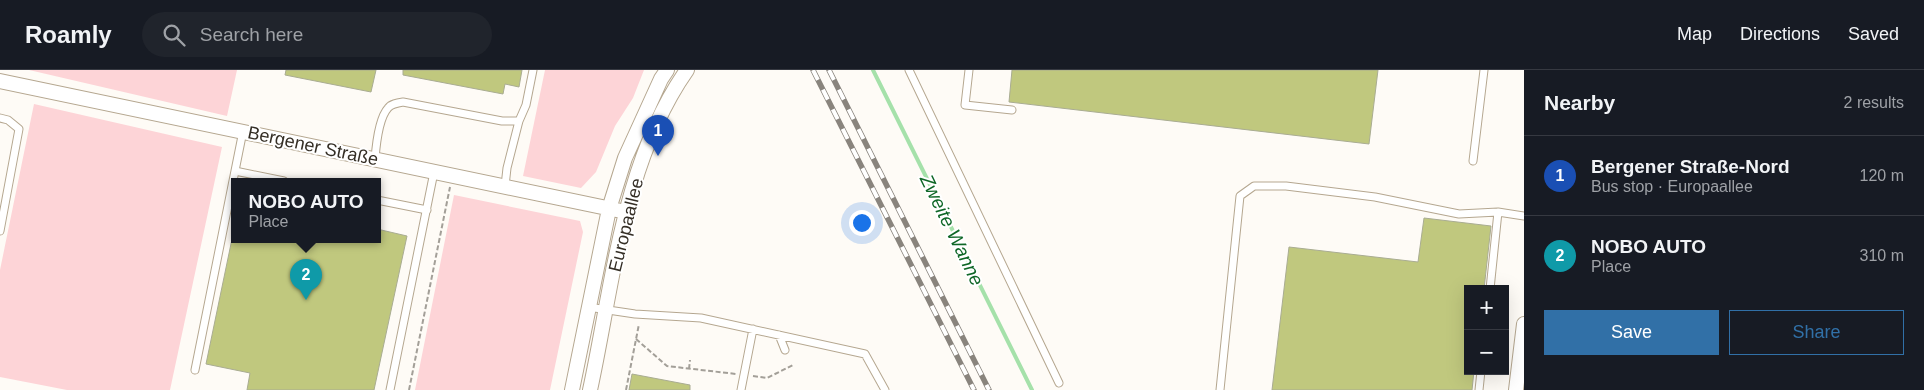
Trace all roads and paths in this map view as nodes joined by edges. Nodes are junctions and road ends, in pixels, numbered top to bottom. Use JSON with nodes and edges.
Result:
{"nodes":[{"id":1,"x":533,"y":70,"type":"edge"},
{"id":2,"x":667,"y":70,"type":"edge"},
{"id":3,"x":687,"y":70,"type":"edge"},
{"id":4,"x":909,"y":70,"type":"edge"},
{"id":5,"x":969,"y":70,"type":"edge"},
{"id":6,"x":1484,"y":70,"type":"edge"},
{"id":7,"x":0,"y":81,"type":"edge"},
{"id":8,"x":1012,"y":110,"type":"dead end"},
{"id":9,"x":0,"y":118,"type":"edge"},
{"id":10,"x":519,"y":121,"type":"junction"},
{"id":11,"x":243,"y":131,"type":"junction"},
{"id":12,"x":375,"y":159,"type":"junction"},
{"id":13,"x":1473,"y":161,"type":"dead end"},
{"id":14,"x":235,"y":171,"type":"junction"},
{"id":15,"x":434,"y":171,"type":"junction"},
{"id":16,"x":453,"y":175,"type":"junction"},
{"id":17,"x":234,"y":178,"type":"edge"},
{"id":18,"x":269,"y":178,"type":"edge"},
{"id":19,"x":505,"y":186,"type":"junction"},
{"id":20,"x":231,"y":191,"type":"edge"},
{"id":21,"x":381,"y":201,"type":"edge"},
{"id":22,"x":609,"y":209,"type":"junction"},
{"id":23,"x":426,"y":210,"type":"junction"},
{"id":24,"x":626,"y":212,"type":"junction"},
{"id":25,"x":1498,"y":212,"type":"junction"},
{"id":26,"x":1524,"y":216,"type":"edge"},
{"id":27,"x":0,"y":231,"type":"edge"},
{"id":28,"x":1490,"y":285,"type":"edge"},
{"id":29,"x":588,"y":307,"type":"junction"},
{"id":30,"x":606,"y":311,"type":"junction"},
{"id":31,"x":641,"y":315,"type":"junction"},
{"id":32,"x":1524,"y":324,"type":"edge"},
{"id":33,"x":753,"y":329,"type":"junction"},
{"id":34,"x":779,"y":335,"type":"junction"},
{"id":35,"x":582,"y":339,"type":"junction"},
{"id":36,"x":636,"y":339,"type":"junction"},
{"id":37,"x":600,"y":344,"type":"junction"},
{"id":38,"x":785,"y":350,"type":"dead end"},
{"id":39,"x":690,"y":360,"type":"dead end"},
{"id":40,"x":793,"y":365,"type":"dead end"},
{"id":41,"x":689,"y":368,"type":"junction"},
{"id":42,"x":195,"y":370,"type":"dead end"},
{"id":43,"x":744,"y":375,"type":"junction"},
{"id":44,"x":1481,"y":375,"type":"edge"},
{"id":45,"x":1059,"y":384,"type":"dead end"},
{"id":46,"x":390,"y":390,"type":"edge"},
{"id":47,"x":409,"y":390,"type":"edge"},
{"id":48,"x":572,"y":390,"type":"edge"},
{"id":49,"x":590,"y":390,"type":"edge"},
{"id":50,"x":626,"y":390,"type":"edge"},
{"id":51,"x":741,"y":390,"type":"edge"},
{"id":52,"x":884,"y":390,"type":"edge"},
{"id":53,"x":1220,"y":390,"type":"edge"},
{"id":54,"x":1479,"y":390,"type":"edge"},
{"id":55,"x":1516,"y":390,"type":"edge"}],
"edges":[{"from":1,"to":10,"type":"lane"},
{"from":2,"to":22,"type":"street","name":"Europaallee"},
{"from":3,"to":24,"type":"street","name":"Europaallee"},
{"from":4,"to":45,"type":"lane"},
{"from":5,"to":8,"type":"lane"},
{"from":6,"to":13,"type":"lane"},
{"from":7,"to":11,"type":"street","name":"Bergener Straße"},
{"from":9,"to":27,"type":"lane"},
{"from":10,"to":12,"type":"lane"},
{"from":10,"to":19,"type":"lane"},
{"from":11,"to":12,"type":"street","name":"Bergener Straße"},
{"from":11,"to":14,"type":"lane"},
{"from":12,"to":15,"type":"street","name":"Bergener Straße"},
{"from":14,"to":17,"type":"lane"},
{"from":14,"to":18,"type":"lane"},
{"from":15,"to":16,"type":"street","name":"Bergener Straße"},
{"from":15,"to":23,"type":"lane"},
{"from":16,"to":19,"type":"street","name":"Bergener Straße"},
{"from":16,"to":47,"type":"path"},
{"from":19,"to":22,"type":"street","name":"Bergener Straße"},
{"from":20,"to":42,"type":"lane"},
{"from":21,"to":23,"type":"lane"},
{"from":22,"to":24,"type":"street","name":"Bergener Straße"},
{"from":22,"to":29,"type":"street","name":"Europaallee"},
{"from":23,"to":46,"type":"lane"},
{"from":24,"to":30,"type":"street","name":"Europaallee"},
{"from":25,"to":26,"type":"lane"},
{"from":25,"to":28,"type":"lane"},
{"from":25,"to":53,"type":"lane"},
{"from":29,"to":30,"type":"lane"},
{"from":29,"to":35,"type":"street","name":"Europaallee"},
{"from":30,"to":31,"type":"lane"},
{"from":30,"to":37,"type":"street","name":"Europaallee"},
{"from":31,"to":33,"type":"lane"},
{"from":31,"to":36,"type":"path"},
{"from":32,"to":55,"type":"street"},
{"from":33,"to":34,"type":"lane"},
{"from":33,"to":43,"type":"lane"},
{"from":34,"to":38,"type":"lane"},
{"from":34,"to":52,"type":"lane"},
{"from":35,"to":37,"type":"lane"},
{"from":35,"to":48,"type":"street","name":"Europaallee"},
{"from":36,"to":41,"type":"path"},
{"from":36,"to":50,"type":"path"},
{"from":37,"to":49,"type":"street","name":"Europaallee"},
{"from":39,"to":41,"type":"path"},
{"from":40,"to":43,"type":"path"},
{"from":41,"to":43,"type":"path"},
{"from":43,"to":51,"type":"lane"},
{"from":44,"to":54,"type":"lane"}]}
